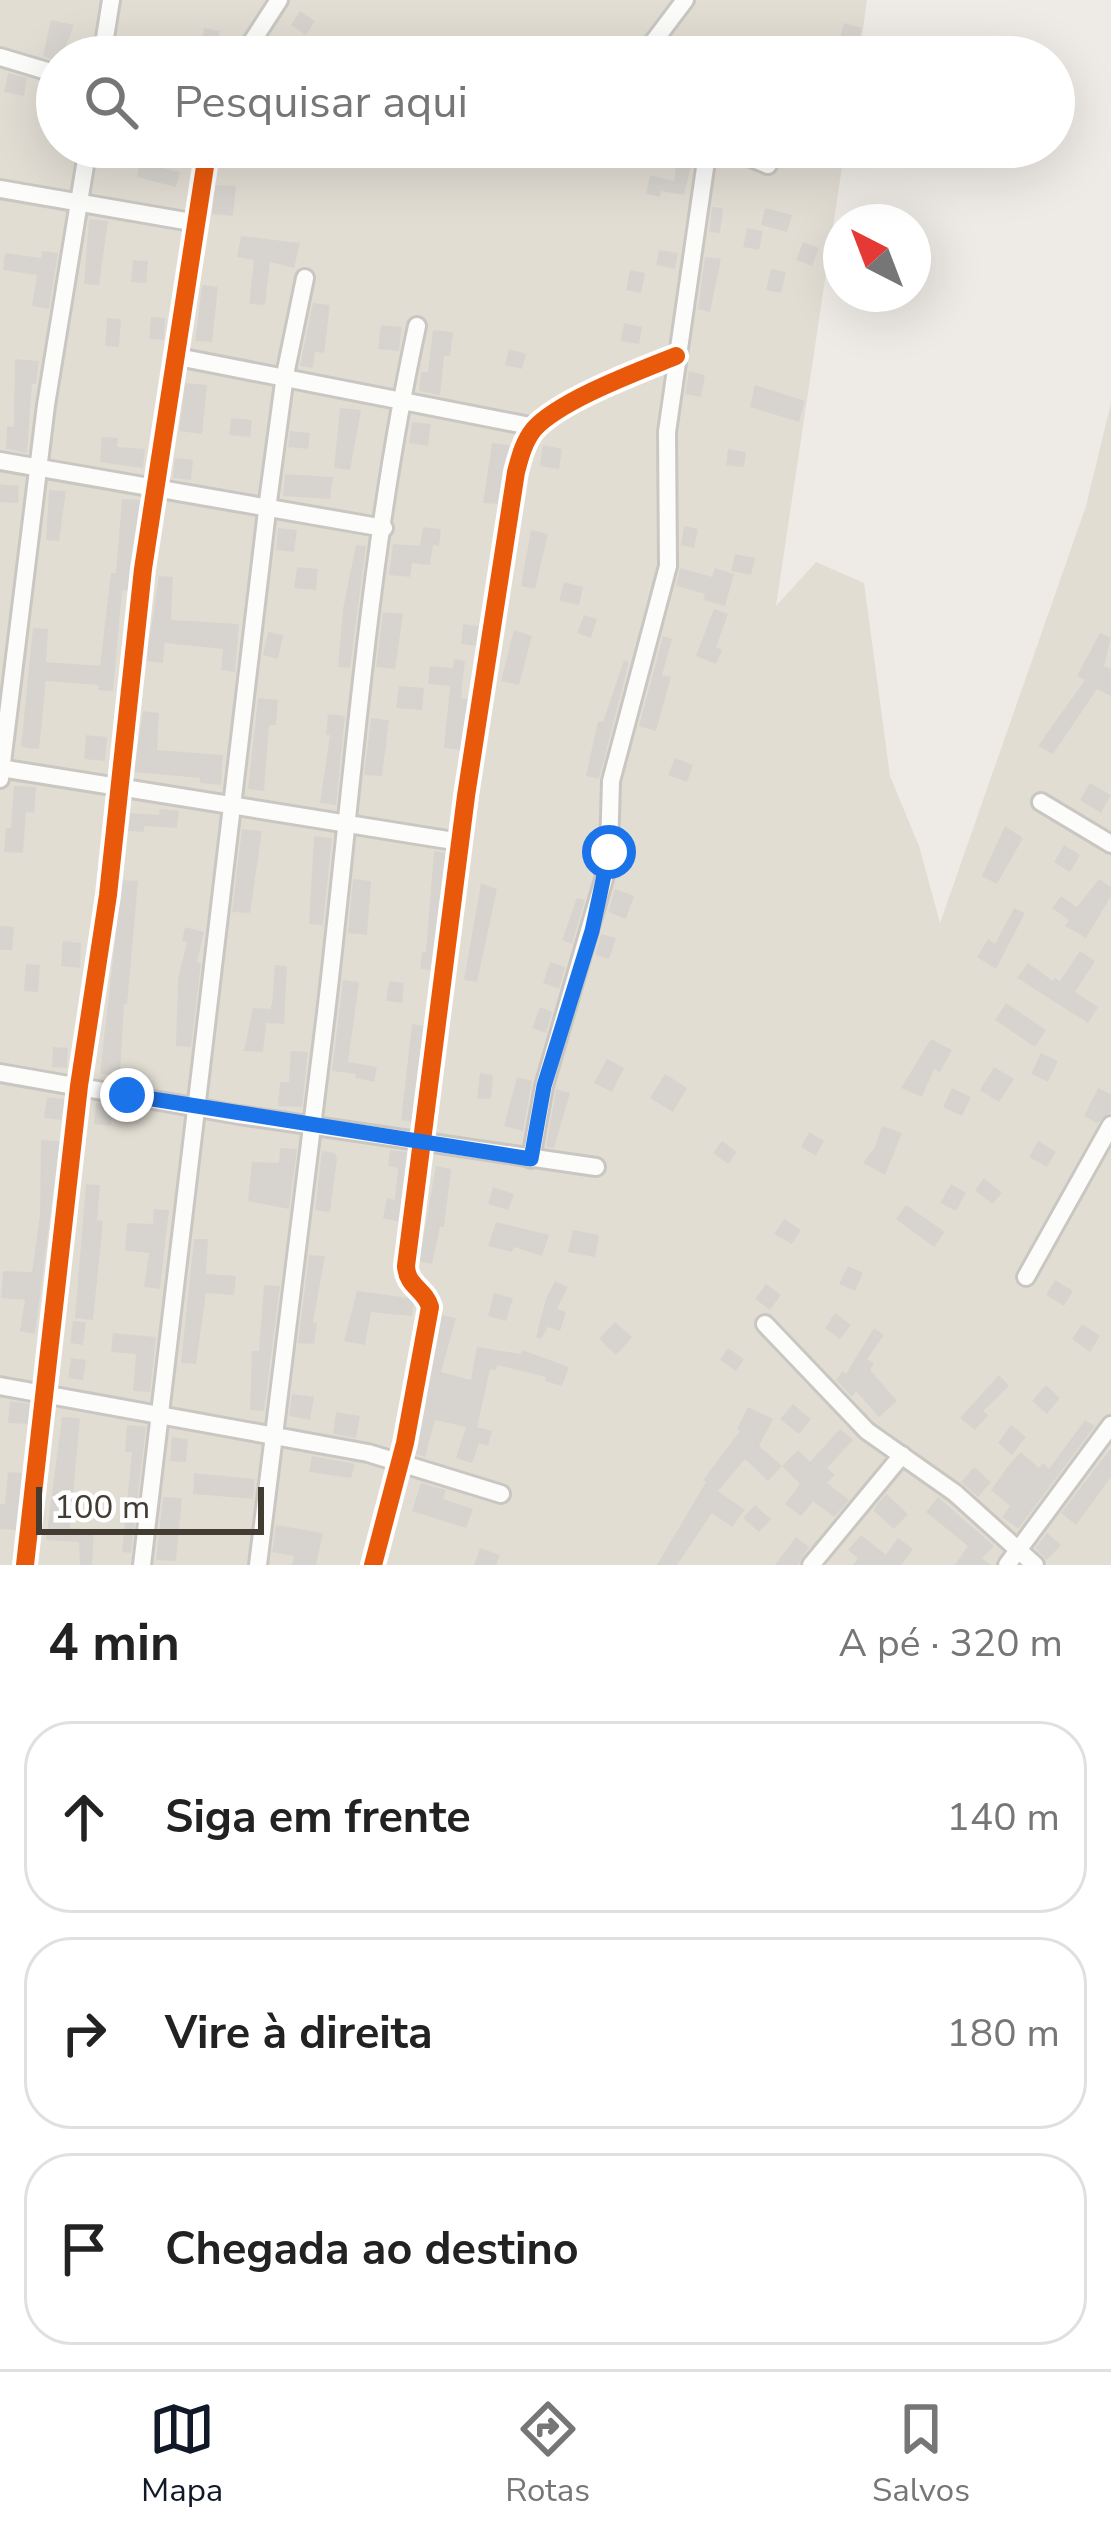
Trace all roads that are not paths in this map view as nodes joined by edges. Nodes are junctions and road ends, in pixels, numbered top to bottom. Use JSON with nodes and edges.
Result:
{"nodes":[{"id":1,"x":111,"y":0,"type":"edge"},
{"id":2,"x":279,"y":0,"type":"edge"},
{"id":3,"x":685,"y":0,"type":"edge"},
{"id":4,"x":105,"y":36,"type":"edge"},
{"id":5,"x":256,"y":36,"type":"edge"},
{"id":6,"x":658,"y":36,"type":"edge"},
{"id":7,"x":0,"y":57,"type":"edge"},
{"id":8,"x":36,"y":68,"type":"edge"},
{"id":9,"x":85,"y":168,"type":"edge"},
{"id":10,"x":205,"y":168,"type":"edge"},
{"id":11,"x":704,"y":168,"type":"edge"},
{"id":12,"x":0,"y":189,"type":"edge"},
{"id":13,"x":80,"y":203,"type":"junction"},
{"id":14,"x":197,"y":223,"type":"junction"},
{"id":15,"x":305,"y":278,"type":"dead end"},
{"id":16,"x":417,"y":326,"type":"dead end"},
{"id":17,"x":676,"y":356,"type":"junction"},
{"id":18,"x":178,"y":357,"type":"junction"},
{"id":19,"x":285,"y":375,"type":"junction"},
{"id":20,"x":401,"y":398,"type":"junction"},
{"id":21,"x":536,"y":427,"type":"junction"},
{"id":22,"x":0,"y":461,"type":"edge"},
{"id":23,"x":38,"y":469,"type":"junction"},
{"id":24,"x":157,"y":488,"type":"junction"},
{"id":25,"x":267,"y":509,"type":"junction"},
{"id":26,"x":384,"y":527,"type":"junction"},
{"id":27,"x":1,"y":768,"type":"edge"},
{"id":28,"x":0,"y":779,"type":"edge"},
{"id":29,"x":118,"y":788,"type":"junction"},
{"id":30,"x":1040,"y":802,"type":"dead end"},
{"id":31,"x":231,"y":806,"type":"junction"},
{"id":32,"x":346,"y":821,"type":"junction"},
{"id":33,"x":460,"y":842,"type":"junction"},
{"id":34,"x":1111,"y":844,"type":"edge"},
{"id":35,"x":0,"y":1073,"type":"edge"},
{"id":36,"x":79,"y":1087,"type":"junction"},
{"id":37,"x":198,"y":1108,"type":"junction"},
{"id":38,"x":1111,"y":1125,"type":"edge"},
{"id":39,"x":310,"y":1126,"type":"junction"},
{"id":40,"x":422,"y":1143,"type":"junction"},
{"id":41,"x":531,"y":1159,"type":"junction"},
{"id":42,"x":596,"y":1167,"type":"dead end"},
{"id":43,"x":1026,"y":1277,"type":"dead end"},
{"id":44,"x":765,"y":1324,"type":"dead end"},
{"id":45,"x":0,"y":1386,"type":"edge"},
{"id":46,"x":46,"y":1394,"type":"junction"},
{"id":47,"x":161,"y":1418,"type":"junction"},
{"id":48,"x":1111,"y":1425,"type":"edge"},
{"id":49,"x":273,"y":1436,"type":"junction"},
{"id":50,"x":902,"y":1455,"type":"junction"},
{"id":51,"x":400,"y":1460,"type":"junction"},
{"id":52,"x":501,"y":1494,"type":"dead end"},
{"id":53,"x":1019,"y":1548,"type":"junction"},
{"id":54,"x":25,"y":1565,"type":"edge"},
{"id":55,"x":142,"y":1565,"type":"edge"},
{"id":56,"x":258,"y":1565,"type":"edge"},
{"id":57,"x":373,"y":1565,"type":"edge"},
{"id":58,"x":811,"y":1565,"type":"edge"},
{"id":59,"x":1006,"y":1565,"type":"edge"},
{"id":60,"x":1035,"y":1565,"type":"edge"}],
"edges":[{"from":1,"to":4,"type":"street"},
{"from":2,"to":5,"type":"street"},
{"from":3,"to":6,"type":"street"},
{"from":7,"to":8,"type":"street"},
{"from":9,"to":13,"type":"street"},
{"from":10,"to":14,"type":"street"},
{"from":11,"to":17,"type":"street"},
{"from":12,"to":13,"type":"street"},
{"from":13,"to":14,"type":"street"},
{"from":13,"to":23,"type":"street"},
{"from":14,"to":18,"type":"street"},
{"from":15,"to":19,"type":"street"},
{"from":16,"to":20,"type":"street"},
{"from":17,"to":21,"type":"street"},
{"from":17,"to":41,"type":"street"},
{"from":18,"to":19,"type":"street"},
{"from":18,"to":24,"type":"street"},
{"from":19,"to":20,"type":"street"},
{"from":19,"to":25,"type":"street"},
{"from":20,"to":21,"type":"street"},
{"from":20,"to":26,"type":"street"},
{"from":21,"to":33,"type":"street"},
{"from":22,"to":23,"type":"street"},
{"from":23,"to":24,"type":"street"},
{"from":23,"to":27,"type":"street"},
{"from":24,"to":25,"type":"street"},
{"from":24,"to":29,"type":"street"},
{"from":25,"to":26,"type":"street"},
{"from":25,"to":31,"type":"street"},
{"from":26,"to":32,"type":"street"},
{"from":27,"to":28,"type":"street"},
{"from":27,"to":29,"type":"street"},
{"from":29,"to":31,"type":"street"},
{"from":29,"to":36,"type":"street"},
{"from":30,"to":34,"type":"street"},
{"from":31,"to":32,"type":"street"},
{"from":31,"to":37,"type":"street"},
{"from":32,"to":33,"type":"street"},
{"from":32,"to":39,"type":"street"},
{"from":33,"to":40,"type":"street"},
{"from":35,"to":36,"type":"street"},
{"from":36,"to":37,"type":"street"},
{"from":36,"to":46,"type":"street"},
{"from":37,"to":39,"type":"street"},
{"from":37,"to":47,"type":"street"},
{"from":38,"to":43,"type":"street"},
{"from":39,"to":40,"type":"street"},
{"from":39,"to":49,"type":"street"},
{"from":40,"to":41,"type":"street"},
{"from":40,"to":51,"type":"street"},
{"from":41,"to":42,"type":"street"},
{"from":44,"to":50,"type":"street"},
{"from":45,"to":46,"type":"street"},
{"from":46,"to":47,"type":"street"},
{"from":46,"to":54,"type":"street"},
{"from":47,"to":49,"type":"street"},
{"from":47,"to":55,"type":"street"},
{"from":48,"to":53,"type":"street"},
{"from":49,"to":51,"type":"street"},
{"from":49,"to":56,"type":"street"},
{"from":50,"to":53,"type":"street"},
{"from":50,"to":58,"type":"street"},
{"from":51,"to":52,"type":"street"},
{"from":51,"to":57,"type":"street"},
{"from":53,"to":59,"type":"street"},
{"from":53,"to":60,"type":"street"}]}
